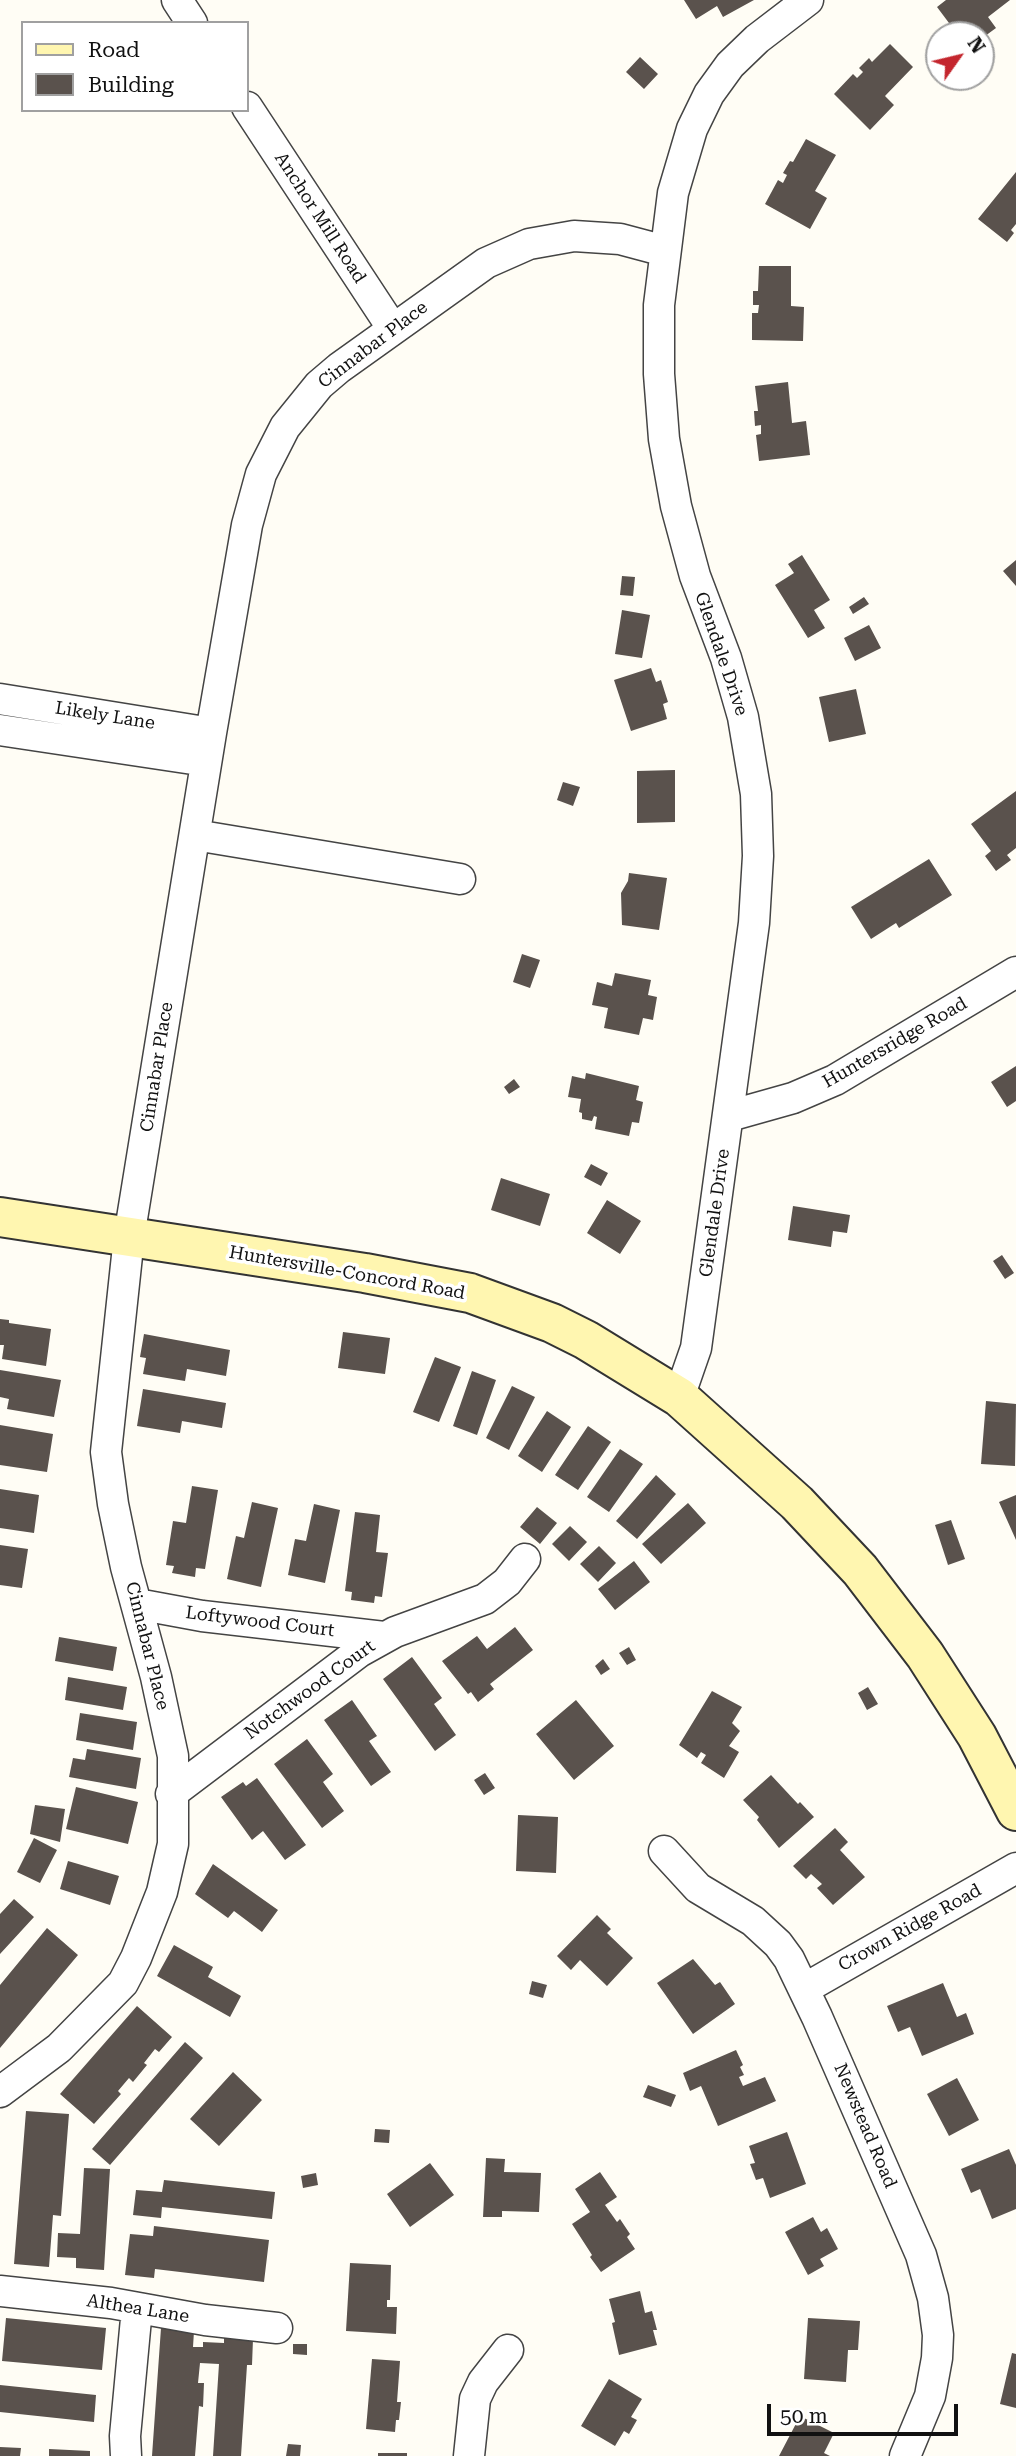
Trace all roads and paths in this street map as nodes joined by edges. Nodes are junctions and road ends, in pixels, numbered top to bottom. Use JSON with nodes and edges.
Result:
{"nodes":[{"id":1,"x":177,"y":0,"type":"edge"},
{"id":2,"x":808,"y":0,"type":"edge"},
{"id":3,"x":190,"y":21,"type":"edge"},
{"id":4,"x":248,"y":109,"type":"edge"},
{"id":5,"x":665,"y":251,"type":"junction"},
{"id":6,"x":393,"y":329,"type":"junction"},
{"id":7,"x":0,"y":699,"type":"edge"},
{"id":8,"x":0,"y":730,"type":"edge"},
{"id":9,"x":209,"y":747,"type":"junction"},
{"id":10,"x":195,"y":835,"type":"junction"},
{"id":11,"x":460,"y":879,"type":"dead end"},
{"id":12,"x":1016,"y":972,"type":"edge"},
{"id":13,"x":729,"y":1116,"type":"junction"},
{"id":14,"x":0,"y":1217,"type":"edge"},
{"id":15,"x":129,"y":1237,"type":"junction"},
{"id":16,"x":679,"y":1397,"type":"junction"},
{"id":17,"x":525,"y":1559,"type":"dead end"},
{"id":18,"x":137,"y":1604,"type":"junction"},
{"id":19,"x":384,"y":1637,"type":"junction"},
{"id":20,"x":171,"y":1794,"type":"junction"},
{"id":21,"x":1016,"y":1811,"type":"edge"},
{"id":22,"x":664,"y":1851,"type":"dead end"},
{"id":23,"x":1016,"y":1868,"type":"edge"},
{"id":24,"x":804,"y":1989,"type":"junction"},
{"id":25,"x":0,"y":2092,"type":"edge"},
{"id":26,"x":0,"y":2291,"type":"edge"},
{"id":27,"x":138,"y":2308,"type":"junction"},
{"id":28,"x":277,"y":2328,"type":"dead end"},
{"id":29,"x":508,"y":2350,"type":"dead end"},
{"id":30,"x":126,"y":2456,"type":"edge"},
{"id":31,"x":469,"y":2456,"type":"edge"},
{"id":32,"x":905,"y":2456,"type":"edge"}],
"edges":[{"from":1,"to":3,"type":"street"},
{"from":2,"to":5,"type":"street","name":"Glendale Drive"},
{"from":4,"to":6,"type":"street","name":"Anchor Mill Road"},
{"from":5,"to":6,"type":"street","name":"Cinnabar Place"},
{"from":5,"to":13,"type":"street","name":"Glendale Drive"},
{"from":6,"to":9,"type":"street","name":"Cinnabar Place"},
{"from":7,"to":9,"type":"street","name":"Likely Lane"},
{"from":8,"to":9,"type":"street","name":"Likely Lane"},
{"from":9,"to":10,"type":"street","name":"Cinnabar Place"},
{"from":10,"to":11,"type":"street"},
{"from":10,"to":15,"type":"street","name":"Cinnabar Place"},
{"from":12,"to":13,"type":"street","name":"Huntersridge Road"},
{"from":13,"to":16,"type":"street","name":"Glendale Drive"},
{"from":14,"to":15,"type":"main road","name":"Huntersville-Concord Road"},
{"from":15,"to":16,"type":"main road","name":"Huntersville-Concord Road"},
{"from":15,"to":18,"type":"street","name":"Cinnabar Place"},
{"from":16,"to":21,"type":"main road","name":"Huntersville-Concord Road"},
{"from":17,"to":19,"type":"street","name":"Notchwood Court"},
{"from":18,"to":19,"type":"street","name":"Loftywood Court"},
{"from":18,"to":20,"type":"street","name":"Cinnabar Place"},
{"from":19,"to":20,"type":"street","name":"Notchwood Court"},
{"from":20,"to":25,"type":"street","name":"Cinnabar Place"},
{"from":22,"to":24,"type":"street","name":"Newstead Road"},
{"from":23,"to":24,"type":"street","name":"Crown Ridge Road"},
{"from":24,"to":32,"type":"street","name":"Newstead Road"},
{"from":26,"to":27,"type":"street","name":"Althea Lane"},
{"from":27,"to":28,"type":"street","name":"Althea Lane"},
{"from":27,"to":30,"type":"street"},
{"from":29,"to":31,"type":"street"}]}
